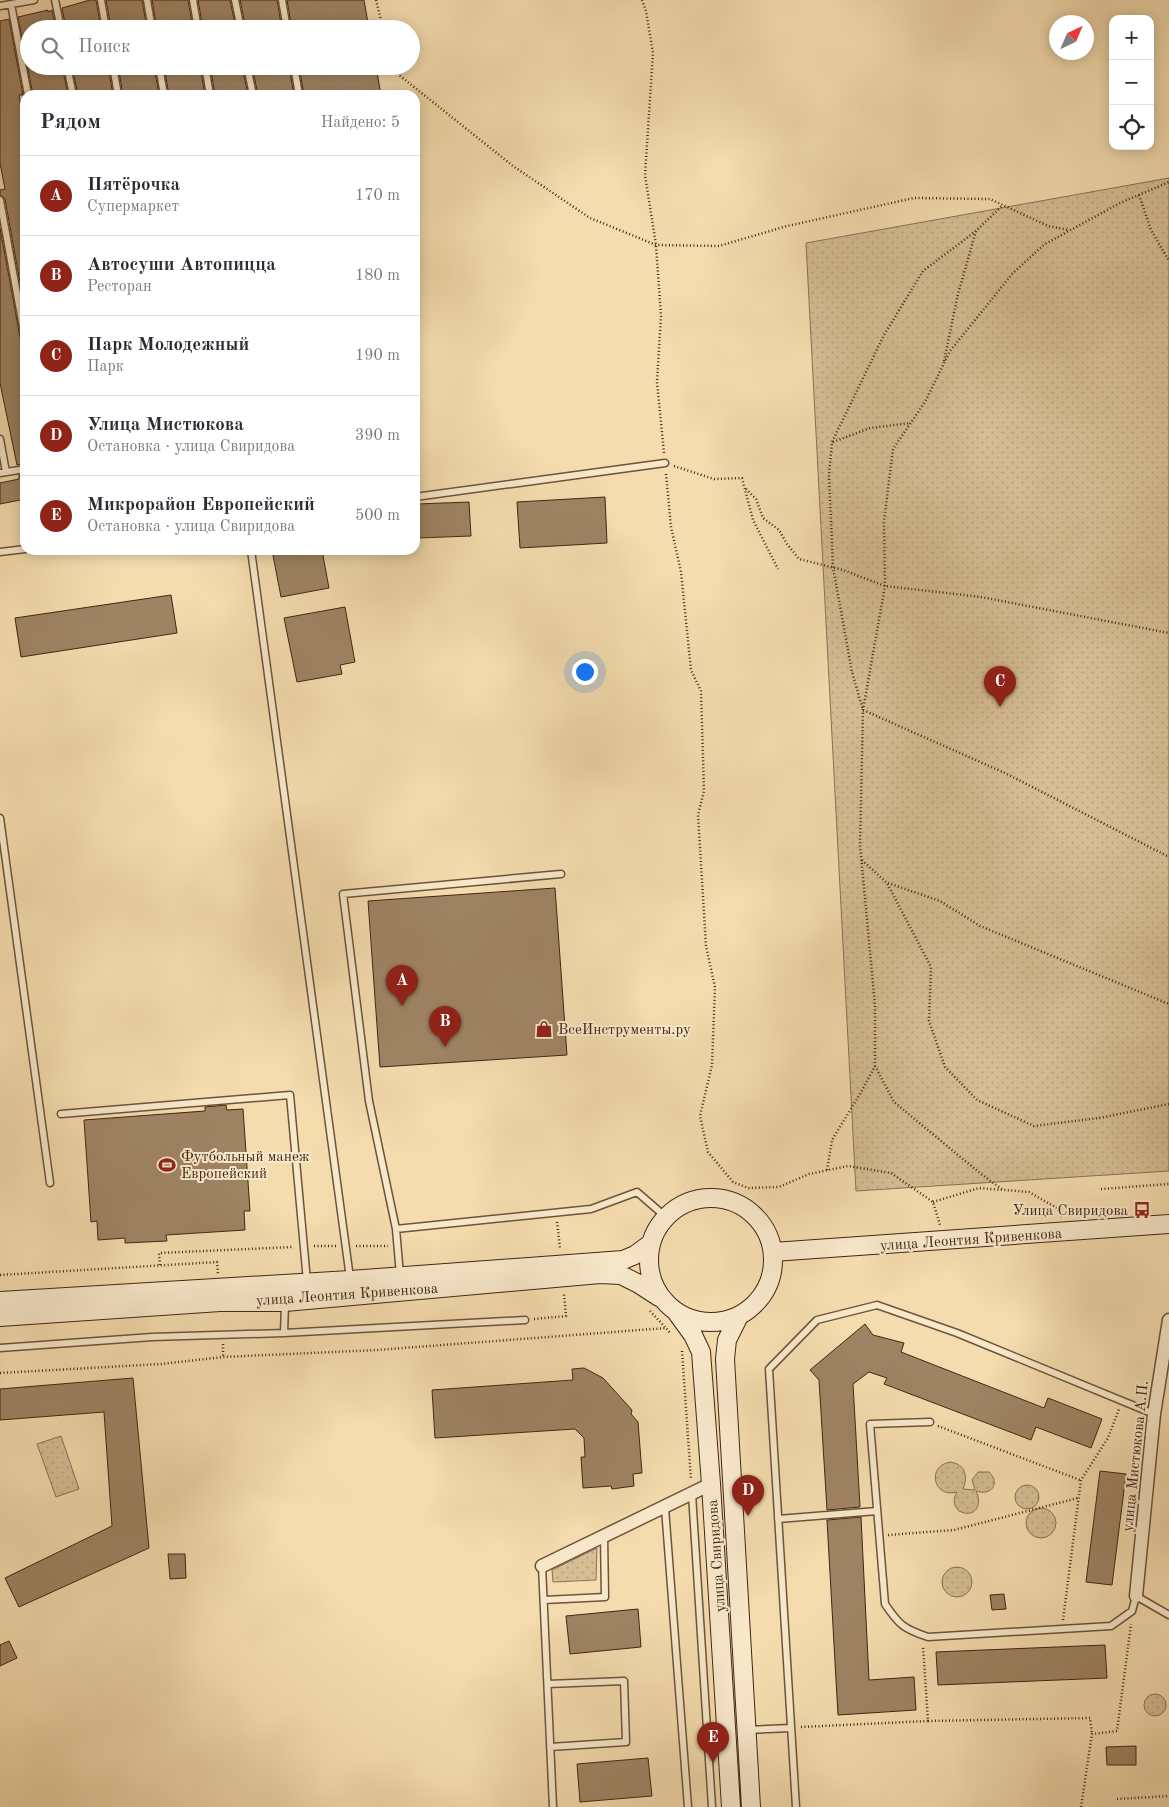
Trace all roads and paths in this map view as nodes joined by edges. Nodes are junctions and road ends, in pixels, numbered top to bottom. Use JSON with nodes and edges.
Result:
{"nodes":[{"id":1,"x":34,"y":0,"type":"edge"},
{"id":2,"x":55,"y":0,"type":"edge"},
{"id":3,"x":101,"y":0,"type":"edge"},
{"id":4,"x":147,"y":0,"type":"edge"},
{"id":5,"x":193,"y":0,"type":"edge"},
{"id":6,"x":235,"y":0,"type":"edge"},
{"id":7,"x":282,"y":0,"type":"edge"},
{"id":8,"x":376,"y":0,"type":"edge"},
{"id":9,"x":642,"y":0,"type":"edge"},
{"id":10,"x":11,"y":4,"type":"junction"},
{"id":11,"x":0,"y":6,"type":"edge"},
{"id":12,"x":59,"y":20,"type":"edge"},
{"id":13,"x":104,"y":20,"type":"edge"},
{"id":14,"x":150,"y":20,"type":"edge"},
{"id":15,"x":196,"y":20,"type":"edge"},
{"id":16,"x":238,"y":20,"type":"edge"},
{"id":17,"x":285,"y":20,"type":"edge"},
{"id":18,"x":381,"y":20,"type":"edge"},
{"id":19,"x":20,"y":52,"type":"edge"},
{"id":20,"x":24,"y":75,"type":"edge"},
{"id":21,"x":69,"y":75,"type":"edge"},
{"id":22,"x":115,"y":75,"type":"edge"},
{"id":23,"x":161,"y":75,"type":"edge"},
{"id":24,"x":207,"y":75,"type":"edge"},
{"id":25,"x":249,"y":75,"type":"edge"},
{"id":26,"x":296,"y":75,"type":"edge"},
{"id":27,"x":399,"y":75,"type":"edge"},
{"id":28,"x":27,"y":90,"type":"edge"},
{"id":29,"x":72,"y":90,"type":"edge"},
{"id":30,"x":117,"y":90,"type":"edge"},
{"id":31,"x":163,"y":90,"type":"edge"},
{"id":32,"x":209,"y":90,"type":"edge"},
{"id":33,"x":252,"y":90,"type":"edge"},
{"id":34,"x":298,"y":90,"type":"edge"},
{"id":35,"x":418,"y":90,"type":"edge"},
{"id":36,"x":420,"y":92,"type":"edge"},
{"id":37,"x":1169,"y":182,"type":"edge"},
{"id":38,"x":1139,"y":195,"type":"junction"},
{"id":39,"x":0,"y":200,"type":"edge"},
{"id":40,"x":1004,"y":205,"type":"junction"},
{"id":41,"x":1071,"y":230,"type":"junction"},
{"id":42,"x":976,"y":231,"type":"junction"},
{"id":43,"x":656,"y":245,"type":"junction"},
{"id":44,"x":1169,"y":261,"type":"edge"},
{"id":45,"x":20,"y":310,"type":"edge"},
{"id":46,"x":943,"y":365,"type":"junction"},
{"id":47,"x":911,"y":423,"type":"junction"},
{"id":48,"x":0,"y":439,"type":"edge"},
{"id":49,"x":832,"y":442,"type":"junction"},
{"id":50,"x":665,"y":463,"type":"junction"},
{"id":51,"x":20,"y":470,"type":"edge"},
{"id":52,"x":3,"y":473,"type":"edge"},
{"id":53,"x":746,"y":489,"type":"junction"},
{"id":54,"x":420,"y":496,"type":"edge"},
{"id":55,"x":20,"y":550,"type":"edge"},
{"id":56,"x":0,"y":552,"type":"edge"},
{"id":57,"x":252,"y":555,"type":"edge"},
{"id":58,"x":832,"y":567,"type":"junction"},
{"id":59,"x":778,"y":569,"type":"dead end"},
{"id":60,"x":885,"y":586,"type":"junction"},
{"id":61,"x":1169,"y":633,"type":"edge"},
{"id":62,"x":863,"y":710,"type":"junction"},
{"id":63,"x":0,"y":818,"type":"edge"},
{"id":64,"x":1169,"y":857,"type":"edge"},
{"id":65,"x":861,"y":859,"type":"junction"},
{"id":66,"x":561,"y":874,"type":"dead end"},
{"id":67,"x":887,"y":882,"type":"junction"},
{"id":68,"x":1169,"y":1004,"type":"edge"},
{"id":69,"x":875,"y":1066,"type":"junction"},
{"id":70,"x":1169,"y":1104,"type":"edge"},
{"id":71,"x":61,"y":1114,"type":"dead end"},
{"id":72,"x":827,"y":1170,"type":"junction"},
{"id":73,"x":50,"y":1183,"type":"dead end"},
{"id":74,"x":1169,"y":1184,"type":"edge"},
{"id":75,"x":1102,"y":1188,"type":"dead end"},
{"id":76,"x":1004,"y":1190,"type":"junction"},
{"id":77,"x":933,"y":1202,"type":"junction"},
{"id":78,"x":667,"y":1218,"type":"junction"},
{"id":79,"x":1169,"y":1224,"type":"edge"},
{"id":80,"x":396,"y":1229,"type":"junction"},
{"id":81,"x":1070,"y":1231,"type":"junction"},
{"id":82,"x":942,"y":1241,"type":"junction"},
{"id":83,"x":650,"y":1244,"type":"junction"},
{"id":84,"x":304,"y":1246,"type":"junction"},
{"id":85,"x":346,"y":1246,"type":"junction"},
{"id":86,"x":397,"y":1246,"type":"junction"},
{"id":87,"x":773,"y":1252,"type":"junction"},
{"id":88,"x":160,"y":1265,"type":"dead end"},
{"id":89,"x":400,"y":1276,"type":"junction"},
{"id":90,"x":350,"y":1280,"type":"junction"},
{"id":91,"x":307,"y":1282,"type":"junction"},
{"id":92,"x":564,"y":1292,"type":"dead end"},
{"id":93,"x":0,"y":1302,"type":"edge"},
{"id":94,"x":284,"y":1302,"type":"junction"},
{"id":95,"x":654,"y":1304,"type":"junction"},
{"id":96,"x":676,"y":1313,"type":"junction"},
{"id":97,"x":0,"y":1317,"type":"edge"},
{"id":98,"x":738,"y":1318,"type":"junction"},
{"id":99,"x":525,"y":1320,"type":"joint"},
{"id":100,"x":1169,"y":1320,"type":"edge"},
{"id":101,"x":666,"y":1328,"type":"junction"},
{"id":102,"x":284,"y":1332,"type":"junction"},
{"id":103,"x":671,"y":1334,"type":"dead end"},
{"id":104,"x":682,"y":1346,"type":"dead end"},
{"id":105,"x":0,"y":1348,"type":"edge"},
{"id":106,"x":0,"y":1373,"type":"edge"},
{"id":107,"x":1122,"y":1400,"type":"junction"},
{"id":108,"x":1154,"y":1414,"type":"junction"},
{"id":109,"x":930,"y":1422,"type":"joint"},
{"id":110,"x":1080,"y":1480,"type":"junction"},
{"id":111,"x":711,"y":1484,"type":"junction"},
{"id":112,"x":692,"y":1494,"type":"junction"},
{"id":113,"x":1078,"y":1498,"type":"junction"},
{"id":114,"x":665,"y":1508,"type":"junction"},
{"id":115,"x":877,"y":1511,"type":"junction"},
{"id":116,"x":778,"y":1519,"type":"junction"},
{"id":117,"x":879,"y":1535,"type":"junction"},
{"id":118,"x":604,"y":1536,"type":"junction"},
{"id":119,"x":542,"y":1566,"type":"joint"},
{"id":120,"x":1136,"y":1596,"type":"junction"},
{"id":121,"x":544,"y":1600,"type":"junction"},
{"id":122,"x":1132,"y":1611,"type":"junction"},
{"id":123,"x":1169,"y":1615,"type":"edge"},
{"id":124,"x":1062,"y":1629,"type":"junction"},
{"id":125,"x":922,"y":1634,"type":"junction"},
{"id":126,"x":548,"y":1684,"type":"junction"},
{"id":127,"x":928,"y":1721,"type":"junction"},
{"id":128,"x":791,"y":1728,"type":"junction"},
{"id":129,"x":747,"y":1730,"type":"junction"},
{"id":130,"x":1092,"y":1734,"type":"junction"},
{"id":131,"x":550,"y":1747,"type":"junction"},
{"id":132,"x":1169,"y":1796,"type":"edge"},
{"id":133,"x":1117,"y":1799,"type":"dead end"},
{"id":134,"x":553,"y":1807,"type":"edge"},
{"id":135,"x":688,"y":1807,"type":"edge"},
{"id":136,"x":712,"y":1807,"type":"edge"},
{"id":137,"x":731,"y":1807,"type":"edge"},
{"id":138,"x":751,"y":1807,"type":"edge"},
{"id":139,"x":796,"y":1807,"type":"edge"},
{"id":140,"x":1081,"y":1807,"type":"edge"}],
"edges":[{"from":1,"to":10,"type":"lane"},
{"from":2,"to":12,"type":"lane"},
{"from":3,"to":13,"type":"lane"},
{"from":4,"to":14,"type":"lane"},
{"from":5,"to":15,"type":"lane"},
{"from":6,"to":16,"type":"lane"},
{"from":7,"to":17,"type":"lane"},
{"from":8,"to":18,"type":"path"},
{"from":9,"to":43,"type":"path"},
{"from":10,"to":11,"type":"lane"},
{"from":10,"to":19,"type":"lane"},
{"from":20,"to":28,"type":"lane"},
{"from":21,"to":29,"type":"lane"},
{"from":22,"to":30,"type":"lane"},
{"from":23,"to":31,"type":"lane"},
{"from":24,"to":32,"type":"lane"},
{"from":25,"to":33,"type":"lane"},
{"from":26,"to":34,"type":"lane"},
{"from":27,"to":35,"type":"path"},
{"from":36,"to":43,"type":"path"},
{"from":37,"to":38,"type":"path"},
{"from":38,"to":41,"type":"path"},
{"from":38,"to":44,"type":"path"},
{"from":39,"to":45,"type":"lane"},
{"from":40,"to":41,"type":"path"},
{"from":40,"to":42,"type":"path"},
{"from":40,"to":43,"type":"path"},
{"from":41,"to":46,"type":"path"},
{"from":42,"to":46,"type":"path"},
{"from":42,"to":49,"type":"path"},
{"from":43,"to":50,"type":"path"},
{"from":46,"to":47,"type":"path"},
{"from":47,"to":49,"type":"path"},
{"from":47,"to":60,"type":"path"},
{"from":48,"to":52,"type":"lane"},
{"from":49,"to":58,"type":"path"},
{"from":50,"to":53,"type":"path"},
{"from":50,"to":54,"type":"lane"},
{"from":50,"to":72,"type":"path"},
{"from":51,"to":52,"type":"lane"},
{"from":53,"to":58,"type":"path"},
{"from":53,"to":59,"type":"path"},
{"from":55,"to":56,"type":"lane"},
{"from":57,"to":85,"type":"lane"},
{"from":58,"to":60,"type":"path"},
{"from":58,"to":62,"type":"path"},
{"from":60,"to":61,"type":"path"},
{"from":60,"to":62,"type":"path"},
{"from":62,"to":64,"type":"path"},
{"from":62,"to":65,"type":"path"},
{"from":63,"to":73,"type":"lane"},
{"from":65,"to":67,"type":"path"},
{"from":65,"to":69,"type":"path"},
{"from":66,"to":80,"type":"lane"},
{"from":67,"to":68,"type":"path"},
{"from":67,"to":70,"type":"path"},
{"from":69,"to":72,"type":"path"},
{"from":69,"to":76,"type":"path"},
{"from":71,"to":84,"type":"lane"},
{"from":72,"to":77,"type":"path"},
{"from":74,"to":75,"type":"path"},
{"from":76,"to":77,"type":"path"},
{"from":76,"to":81,"type":"path"},
{"from":77,"to":82,"type":"path"},
{"from":78,"to":80,"type":"lane"},
{"from":78,"to":83,"type":"street"},
{"from":78,"to":87,"type":"street"},
{"from":79,"to":81,"type":"street","name":"улица Леонтия Кривенкова"},
{"from":80,"to":86,"type":"lane"},
{"from":81,"to":82,"type":"street","name":"улица Леонтия Кривенкова"},
{"from":82,"to":87,"type":"street","name":"улица Леонтия Кривенкова"},
{"from":83,"to":89,"type":"street","name":"улица Леонтия Кривенкова"},
{"from":83,"to":95,"type":"street"},
{"from":84,"to":85,"type":"path"},
{"from":84,"to":88,"type":"path"},
{"from":84,"to":91,"type":"lane"},
{"from":85,"to":86,"type":"path"},
{"from":85,"to":90,"type":"lane"},
{"from":86,"to":89,"type":"lane"},
{"from":87,"to":98,"type":"street"},
{"from":89,"to":90,"type":"street","name":"улица Леонтия Кривенкова"},
{"from":90,"to":91,"type":"street","name":"улица Леонтия Кривенкова"},
{"from":91,"to":93,"type":"street","name":"улица Леонтия Кривенкова"},
{"from":92,"to":99,"type":"path"},
{"from":94,"to":95,"type":"street","name":"улица Леонтия Кривенкова"},
{"from":94,"to":97,"type":"street","name":"улица Леонтия Кривенкова"},
{"from":94,"to":102,"type":"lane"},
{"from":95,"to":96,"type":"street"},
{"from":95,"to":101,"type":"path"},
{"from":96,"to":98,"type":"street"},
{"from":96,"to":111,"type":"street","name":"улица Свиридова"},
{"from":98,"to":129,"type":"street","name":"улица Свиридова"},
{"from":99,"to":102,"type":"lane"},
{"from":100,"to":108,"type":"street","name":"улица Мистюкова А.П."},
{"from":101,"to":103,"type":"path"},
{"from":101,"to":106,"type":"path"},
{"from":102,"to":105,"type":"lane"},
{"from":104,"to":112,"type":"path"},
{"from":107,"to":108,"type":"lane"},
{"from":107,"to":110,"type":"path"},
{"from":107,"to":116,"type":"lane"},
{"from":108,"to":120,"type":"street","name":"улица Мистюкова А.П."},
{"from":109,"to":110,"type":"path"},
{"from":109,"to":115,"type":"lane"},
{"from":110,"to":113,"type":"path"},
{"from":111,"to":112,"type":"street"},
{"from":111,"to":137,"type":"street","name":"улица Свиридова"},
{"from":112,"to":114,"type":"street"},
{"from":112,"to":136,"type":"lane"},
{"from":113,"to":117,"type":"path"},
{"from":113,"to":124,"type":"path"},
{"from":114,"to":118,"type":"street"},
{"from":114,"to":135,"type":"lane"},
{"from":115,"to":116,"type":"lane"},
{"from":115,"to":117,"type":"lane"},
{"from":116,"to":128,"type":"lane"},
{"from":117,"to":125,"type":"lane"},
{"from":118,"to":119,"type":"street"},
{"from":118,"to":121,"type":"lane"},
{"from":119,"to":121,"type":"lane"},
{"from":120,"to":122,"type":"lane"},
{"from":120,"to":123,"type":"lane"},
{"from":121,"to":126,"type":"lane"},
{"from":122,"to":124,"type":"lane"},
{"from":122,"to":130,"type":"path"},
{"from":124,"to":125,"type":"lane"},
{"from":125,"to":127,"type":"path"},
{"from":126,"to":131,"type":"lane"},
{"from":126,"to":131,"type":"lane"},
{"from":127,"to":128,"type":"path"},
{"from":127,"to":130,"type":"path"},
{"from":128,"to":129,"type":"lane"},
{"from":128,"to":139,"type":"lane"},
{"from":129,"to":138,"type":"street","name":"улица Свиридова"},
{"from":130,"to":140,"type":"path"},
{"from":131,"to":134,"type":"lane"},
{"from":132,"to":133,"type":"path"}]}
